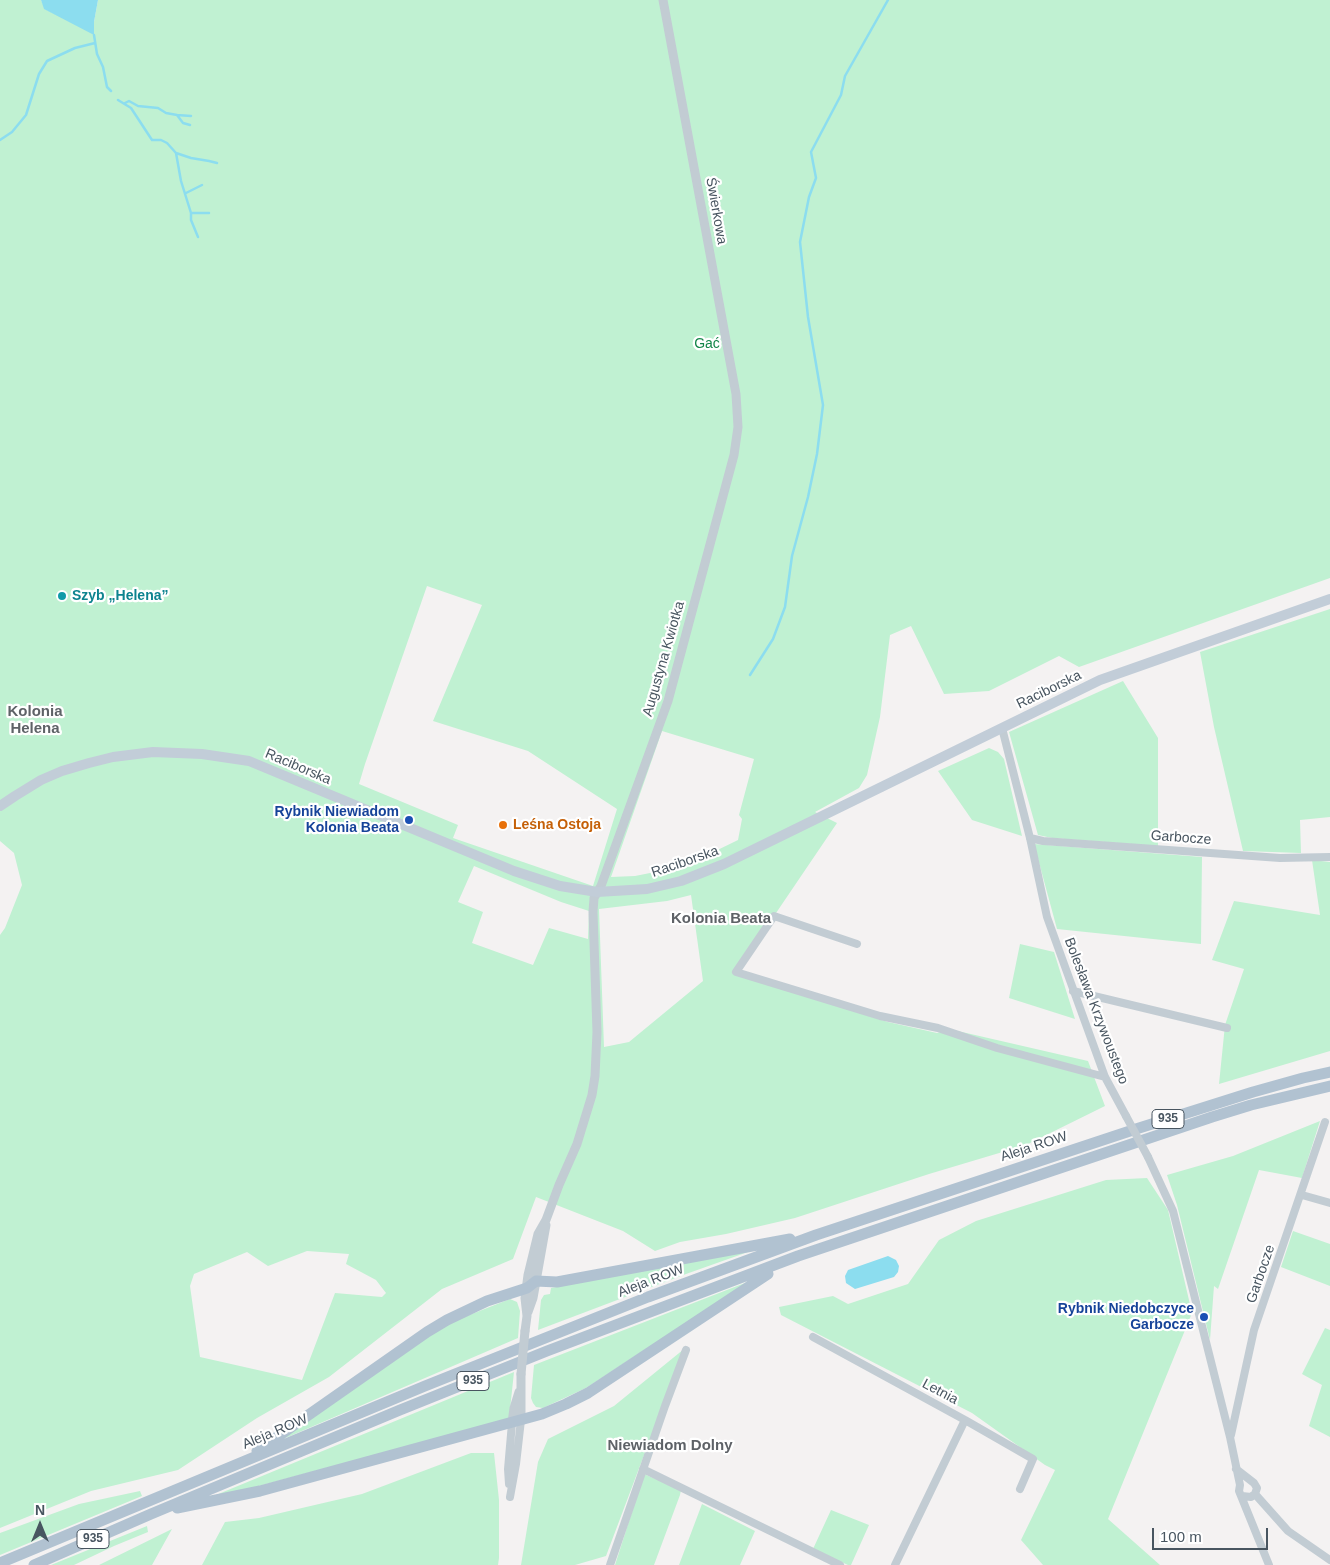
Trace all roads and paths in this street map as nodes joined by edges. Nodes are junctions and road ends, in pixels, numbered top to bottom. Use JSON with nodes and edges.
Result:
{"nodes":[{"id":1,"x":663,"y":0,"type":"edge"},
{"id":2,"x":738,"y":427,"type":"joint"},
{"id":3,"x":1330,"y":599,"type":"edge"},
{"id":4,"x":1002,"y":728,"type":"junction"},
{"id":5,"x":0,"y":806,"type":"edge"},
{"id":6,"x":1030,"y":838,"type":"junction"},
{"id":7,"x":1330,"y":857,"type":"edge"},
{"id":8,"x":597,"y":892,"type":"junction"},
{"id":9,"x":857,"y":944,"type":"dead end"},
{"id":10,"x":1073,"y":991,"type":"junction"},
{"id":11,"x":1227,"y":1028,"type":"dead end"},
{"id":12,"x":1330,"y":1072,"type":"edge"},
{"id":13,"x":1105,"y":1077,"type":"junction"},
{"id":14,"x":1330,"y":1086,"type":"edge"},
{"id":15,"x":1325,"y":1122,"type":"dead end"},
{"id":16,"x":1302,"y":1194,"type":"junction"},
{"id":17,"x":1330,"y":1203,"type":"edge"},
{"id":18,"x":816,"y":1235,"type":"junction"},
{"id":19,"x":798,"y":1256,"type":"junction"},
{"id":20,"x":531,"y":1284,"type":"junction"},
{"id":21,"x":813,"y":1337,"type":"dead end"},
{"id":22,"x":686,"y":1350,"type":"dead end"},
{"id":23,"x":965,"y":1420,"type":"junction"},
{"id":24,"x":517,"y":1422,"type":"junction"},
{"id":25,"x":1230,"y":1437,"type":"junction"},
{"id":26,"x":240,"y":1464,"type":"junction"},
{"id":27,"x":643,"y":1469,"type":"junction"},
{"id":28,"x":1236,"y":1469,"type":"junction"},
{"id":29,"x":1249,"y":1480,"type":"junction"},
{"id":30,"x":1240,"y":1485,"type":"junction"},
{"id":31,"x":1020,"y":1489,"type":"dead end"},
{"id":32,"x":1253,"y":1495,"type":"junction"},
{"id":33,"x":1242,"y":1496,"type":"junction"},
{"id":34,"x":151,"y":1514,"type":"junction"},
{"id":35,"x":1252,"y":1521,"type":"junction"},
{"id":36,"x":1330,"y":1560,"type":"edge"},
{"id":37,"x":0,"y":1563,"type":"edge"},
{"id":38,"x":34,"y":1565,"type":"edge"},
{"id":39,"x":610,"y":1565,"type":"edge"},
{"id":40,"x":840,"y":1565,"type":"edge"},
{"id":41,"x":895,"y":1565,"type":"edge"},
{"id":42,"x":1269,"y":1565,"type":"edge"}],
"edges":[{"from":1,"to":2,"type":"street","name":"Świerkowa"},
{"from":2,"to":8,"type":"street","name":"Augustyna Kwiotka"},
{"from":3,"to":4,"type":"main road","name":"Raciborska"},
{"from":4,"to":6,"type":"street","name":"Bolesława Krzywoustego"},
{"from":4,"to":8,"type":"main road","name":"Raciborska"},
{"from":5,"to":8,"type":"main road","name":"Raciborska"},
{"from":6,"to":7,"type":"street","name":"Garbocze"},
{"from":6,"to":10,"type":"street","name":"Bolesława Krzywoustego"},
{"from":8,"to":20,"type":"street","name":"Augustyna Kwiotka"},
{"from":9,"to":13,"type":"street"},
{"from":10,"to":11,"type":"street"},
{"from":10,"to":13,"type":"street","name":"Bolesława Krzywoustego"},
{"from":12,"to":18,"type":"main road","name":"Aleja ROW","number":"935"},
{"from":13,"to":25,"type":"street","name":"Bolesława Krzywoustego","bridge":true},
{"from":14,"to":19,"type":"main road","name":"Aleja ROW","number":"935"},
{"from":15,"to":16,"type":"street","name":"Garbocze"},
{"from":16,"to":17,"type":"street"},
{"from":16,"to":25,"type":"street","name":"Garbocze"},
{"from":18,"to":20,"type":"main road"},
{"from":18,"to":26,"type":"main road","name":"Aleja ROW","number":"935"},
{"from":19,"to":24,"type":"main road"},
{"from":19,"to":34,"type":"main road","name":"Aleja ROW","number":"935"},
{"from":20,"to":24,"type":"street","name":"Augustyna Kwiotka","bridge":true},
{"from":20,"to":26,"type":"main road"},
{"from":21,"to":23,"type":"street","name":"Letnia"},
{"from":22,"to":27,"type":"street"},
{"from":23,"to":31,"type":"street"},
{"from":23,"to":41,"type":"street","name":"Letnia"},
{"from":24,"to":24,"type":"street"},
{"from":24,"to":34,"type":"main road"},
{"from":25,"to":28,"type":"street","name":"Bolesława Krzywoustego"},
{"from":26,"to":37,"type":"main road","name":"Aleja ROW","number":"935"},
{"from":27,"to":39,"type":"street"},
{"from":27,"to":40,"type":"street"},
{"from":28,"to":29,"type":"street"},
{"from":28,"to":30,"type":"street","name":"Bolesława Krzywoustego"},
{"from":29,"to":30,"type":"street"},
{"from":29,"to":32,"type":"street"},
{"from":30,"to":33,"type":"street"},
{"from":32,"to":33,"type":"street"},
{"from":32,"to":35,"type":"street"},
{"from":32,"to":36,"type":"street"},
{"from":33,"to":35,"type":"street"},
{"from":34,"to":38,"type":"main road","name":"Aleja ROW","number":"935"},
{"from":35,"to":42,"type":"street"}]}
